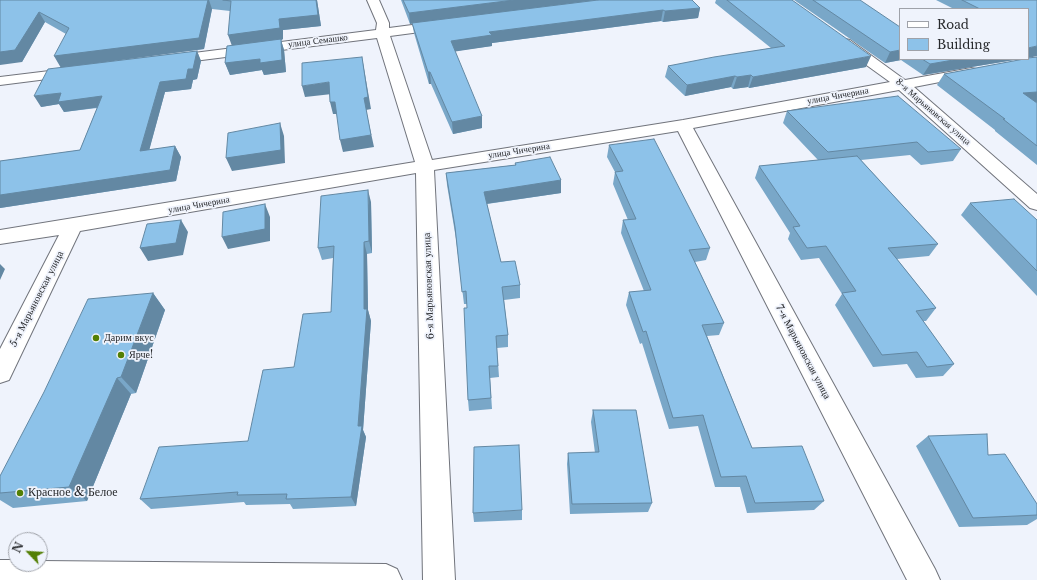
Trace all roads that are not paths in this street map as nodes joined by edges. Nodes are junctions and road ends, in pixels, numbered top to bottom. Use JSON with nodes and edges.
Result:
{"nodes":[{"id":1,"x":373,"y":0,"type":"edge"},
{"id":2,"x":452,"y":24,"type":"edge"},
{"id":3,"x":382,"y":33,"type":"junction"},
{"id":4,"x":834,"y":36,"type":"edge"},
{"id":5,"x":156,"y":61,"type":"edge"},
{"id":6,"x":990,"y":69,"type":"edge"},
{"id":7,"x":86,"y":70,"type":"edge"},
{"id":8,"x":0,"y":81,"type":"edge"},
{"id":9,"x":903,"y":85,"type":"junction"},
{"id":10,"x":683,"y":125,"type":"junction"},
{"id":11,"x":425,"y":166,"type":"junction"},
{"id":12,"x":1037,"y":204,"type":"edge"},
{"id":13,"x":73,"y":226,"type":"junction"},
{"id":14,"x":0,"y":237,"type":"edge"},
{"id":15,"x":0,"y":372,"type":"edge"},
{"id":16,"x":0,"y":576,"type":"edge"},
{"id":17,"x":386,"y":580,"type":"edge"},
{"id":18,"x":439,"y":580,"type":"edge"},
{"id":19,"x":924,"y":580,"type":"edge"}],
"edges":[{"from":1,"to":3,"type":"street","name":"6-я Марьяновская улица"},
{"from":2,"to":3,"type":"street","name":"улица Семашко"},
{"from":3,"to":5,"type":"street","name":"улица Семашко"},
{"from":3,"to":11,"type":"street","name":"6-я Марьяновская улица"},
{"from":4,"to":9,"type":"street","name":"8-я Марьяновская улица"},
{"from":6,"to":9,"type":"street","name":"улица Чичерина"},
{"from":7,"to":8,"type":"street"},
{"from":9,"to":10,"type":"street","name":"улица Чичерина"},
{"from":9,"to":12,"type":"street","name":"8-я Марьяновская улица"},
{"from":10,"to":11,"type":"street","name":"улица Чичерина"},
{"from":10,"to":19,"type":"street","name":"7-я Марьяновская улица"},
{"from":11,"to":13,"type":"street","name":"улица Чичерина"},
{"from":11,"to":18,"type":"street","name":"6-я Марьяновская улица"},
{"from":13,"to":14,"type":"street","name":"улица Чичерина"},
{"from":13,"to":15,"type":"street","name":"5-я Марьяновская улица"},
{"from":16,"to":17,"type":"street"}]}
